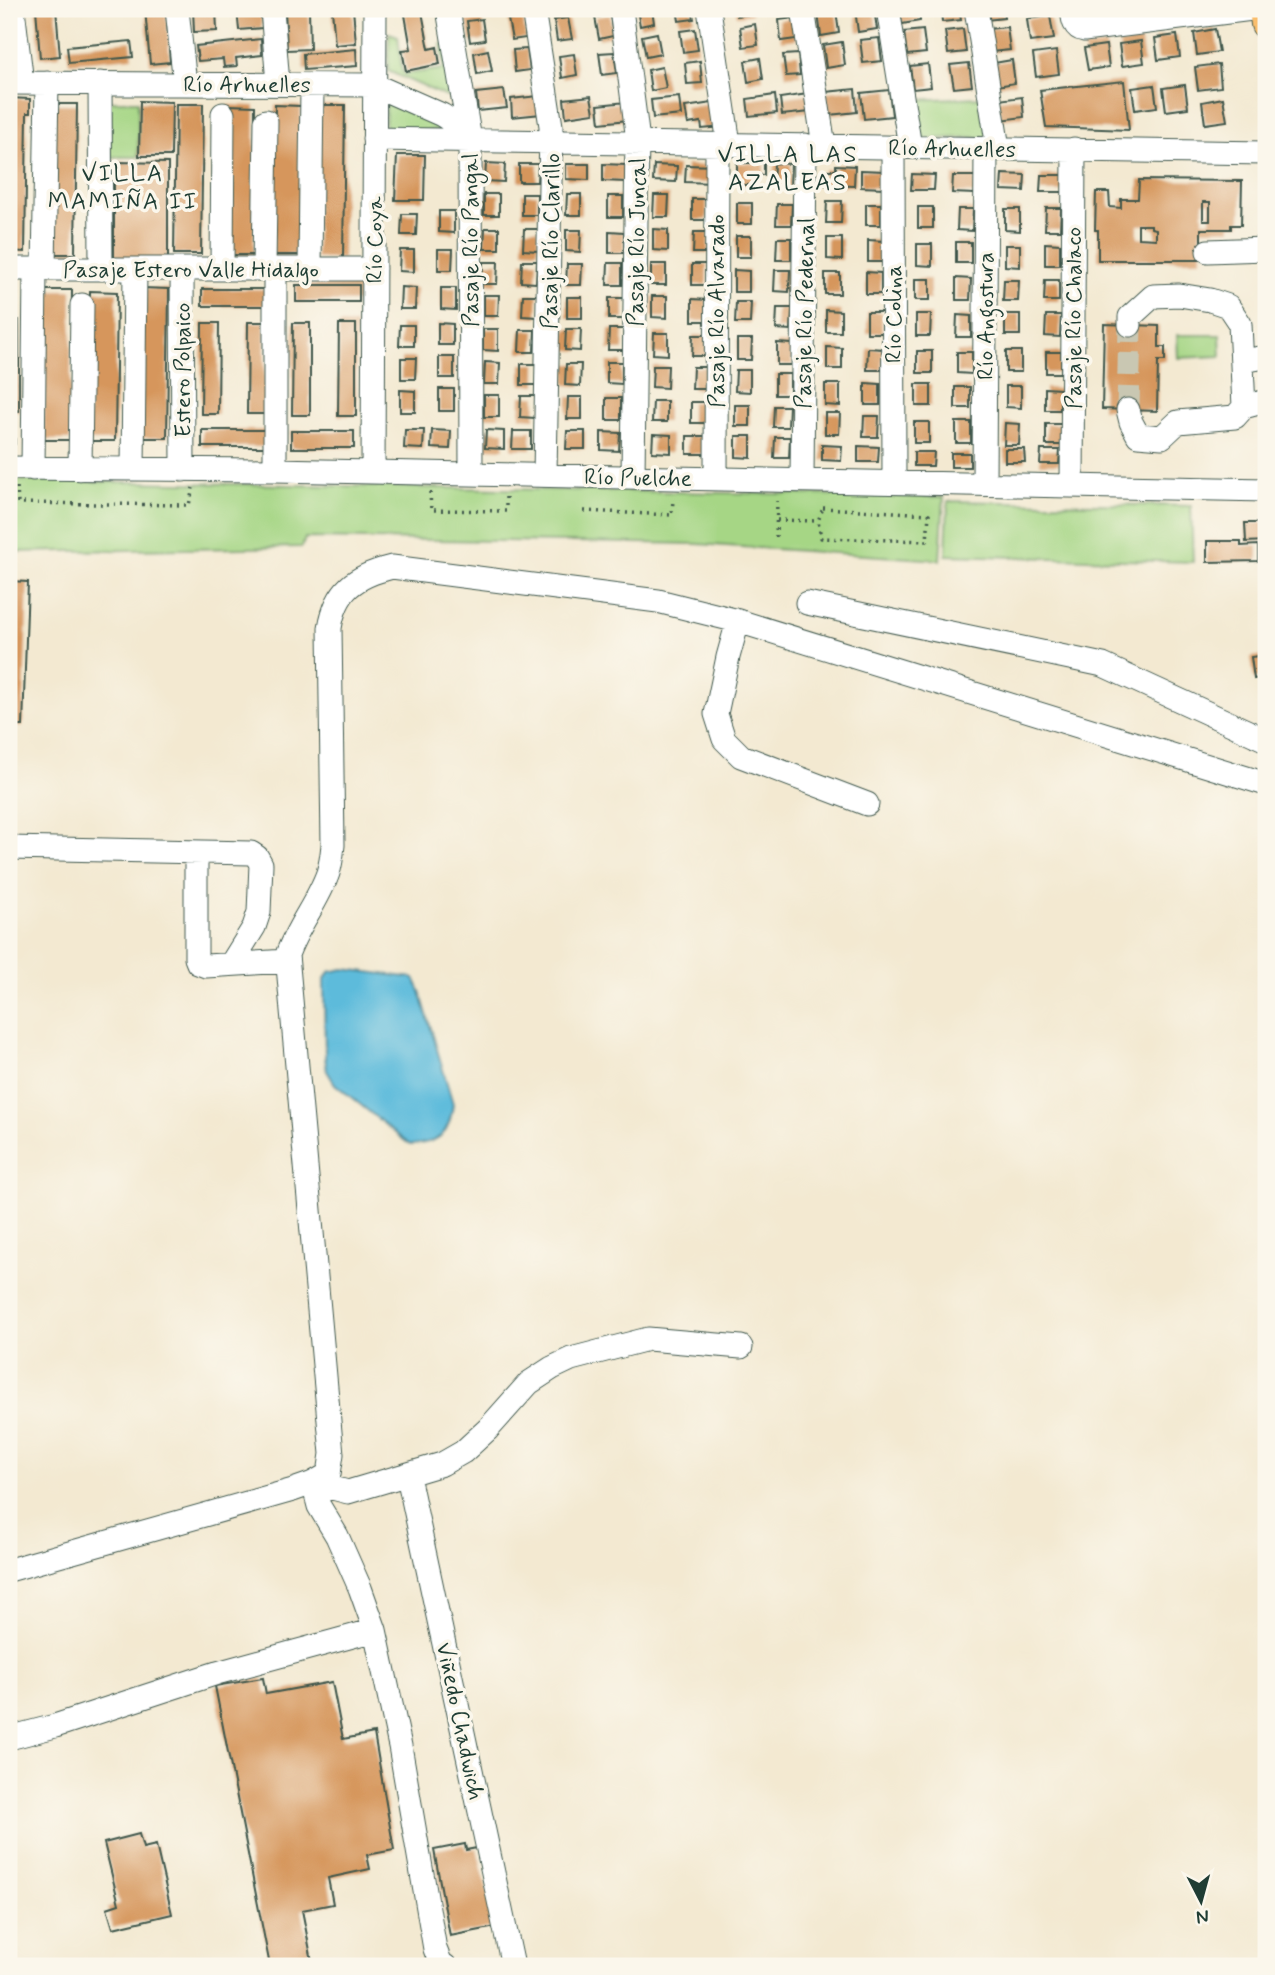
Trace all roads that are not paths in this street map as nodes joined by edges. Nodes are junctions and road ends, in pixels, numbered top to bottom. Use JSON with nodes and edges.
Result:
{"nodes":[{"id":1,"x":13,"y":9,"type":"edge"},
{"id":2,"x":177,"y":9,"type":"edge"},
{"id":3,"x":272,"y":9,"type":"edge"},
{"id":4,"x":375,"y":9,"type":"edge"},
{"id":5,"x":448,"y":9,"type":"edge"},
{"id":6,"x":533,"y":9,"type":"edge"},
{"id":7,"x":621,"y":9,"type":"edge"},
{"id":8,"x":709,"y":9,"type":"edge"},
{"id":9,"x":803,"y":9,"type":"edge"},
{"id":10,"x":888,"y":9,"type":"edge"},
{"id":11,"x":976,"y":9,"type":"edge"},
{"id":12,"x":1251,"y":9,"type":"edge"},
{"id":13,"x":1264,"y":9,"type":"edge"},
{"id":14,"x":1075,"y":18,"type":"edge"},
{"id":15,"x":1266,"y":24,"type":"edge"},
{"id":16,"x":15,"y":83,"type":"edge"},
{"id":17,"x":47,"y":83,"type":"junction"},
{"id":18,"x":100,"y":83,"type":"junction"},
{"id":19,"x":185,"y":84,"type":"junction"},
{"id":20,"x":278,"y":84,"type":"junction"},
{"id":21,"x":312,"y":85,"type":"junction"},
{"id":22,"x":374,"y":85,"type":"junction"},
{"id":23,"x":223,"y":114,"type":"dead end"},
{"id":24,"x":266,"y":121,"type":"dead end"},
{"id":25,"x":374,"y":139,"type":"junction"},
{"id":26,"x":470,"y":140,"type":"junction"},
{"id":27,"x":552,"y":141,"type":"junction"},
{"id":28,"x":637,"y":143,"type":"junction"},
{"id":29,"x":723,"y":144,"type":"junction"},
{"id":30,"x":815,"y":146,"type":"junction"},
{"id":31,"x":901,"y":147,"type":"junction"},
{"id":32,"x":992,"y":148,"type":"junction"},
{"id":33,"x":1074,"y":149,"type":"junction"},
{"id":34,"x":1266,"y":153,"type":"edge"},
{"id":35,"x":1266,"y":249,"type":"edge"},
{"id":36,"x":1208,"y":251,"type":"dead end"},
{"id":37,"x":9,"y":269,"type":"edge"},
{"id":38,"x":40,"y":269,"type":"junction"},
{"id":39,"x":101,"y":269,"type":"junction"},
{"id":40,"x":135,"y":269,"type":"junction"},
{"id":41,"x":182,"y":269,"type":"junction"},
{"id":42,"x":222,"y":269,"type":"junction"},
{"id":43,"x":269,"y":269,"type":"junction"},
{"id":44,"x":310,"y":269,"type":"junction"},
{"id":45,"x":374,"y":269,"type":"junction"},
{"id":46,"x":82,"y":305,"type":"dead end"},
{"id":47,"x":1130,"y":325,"type":"tunnel mouth"},
{"id":48,"x":1266,"y":357,"type":"edge"},
{"id":49,"x":1242,"y":361,"type":"junction"},
{"id":50,"x":1266,"y":401,"type":"edge"},
{"id":51,"x":1244,"y":407,"type":"junction"},
{"id":52,"x":1128,"y":410,"type":"tunnel mouth"},
{"id":53,"x":80,"y":469,"type":"junction"},
{"id":54,"x":133,"y":469,"type":"junction"},
{"id":55,"x":275,"y":470,"type":"junction"},
{"id":56,"x":373,"y":472,"type":"junction"},
{"id":57,"x":20,"y":473,"type":"edge"},
{"id":58,"x":471,"y":474,"type":"junction"},
{"id":59,"x":189,"y":475,"type":"junction"},
{"id":60,"x":545,"y":475,"type":"junction"},
{"id":61,"x":633,"y":476,"type":"junction"},
{"id":62,"x":716,"y":478,"type":"junction"},
{"id":63,"x":802,"y":480,"type":"junction"},
{"id":64,"x":894,"y":482,"type":"junction"},
{"id":65,"x":984,"y":484,"type":"junction"},
{"id":66,"x":1072,"y":486,"type":"junction"},
{"id":67,"x":1266,"y":490,"type":"edge"},
{"id":68,"x":807,"y":603,"type":"dead end"},
{"id":69,"x":738,"y":621,"type":"junction"},
{"id":70,"x":1266,"y":740,"type":"edge"},
{"id":71,"x":1266,"y":784,"type":"edge"},
{"id":72,"x":867,"y":804,"type":"dead end"},
{"id":73,"x":9,"y":848,"type":"edge"},
{"id":74,"x":196,"y":852,"type":"junction"},
{"id":75,"x":287,"y":961,"type":"junction"},
{"id":76,"x":231,"y":964,"type":"junction"},
{"id":77,"x":741,"y":1347,"type":"dead end"},
{"id":78,"x":408,"y":1476,"type":"junction"},
{"id":79,"x":313,"y":1483,"type":"junction"},
{"id":80,"x":9,"y":1570,"type":"edge"},
{"id":81,"x":375,"y":1630,"type":"junction"},
{"id":82,"x":9,"y":1738,"type":"edge"},
{"id":83,"x":445,"y":1966,"type":"edge"},
{"id":84,"x":513,"y":1966,"type":"edge"}],
"edges":[{"from":1,"to":16,"type":"street"},
{"from":2,"to":19,"type":"street"},
{"from":3,"to":20,"type":"street"},
{"from":4,"to":22,"type":"street","name":"Río Coya"},
{"from":5,"to":26,"type":"street","name":"Pasaje Río Pangal"},
{"from":6,"to":27,"type":"street","name":"Pasaje Río Clarillo"},
{"from":7,"to":28,"type":"street","name":"Pasaje Río Juncal"},
{"from":8,"to":29,"type":"street","name":"Pasaje Río Alvarado"},
{"from":9,"to":30,"type":"street","name":"Pasaje Río Pedernal"},
{"from":10,"to":31,"type":"street","name":"Río Colina"},
{"from":11,"to":32,"type":"street","name":"Río Angostura"},
{"from":12,"to":14,"type":"street"},
{"from":13,"to":15,"type":"main road"},
{"from":16,"to":17,"type":"street","name":"Río Arhuelles"},
{"from":17,"to":18,"type":"street","name":"Río Arhuelles"},
{"from":17,"to":38,"type":"street"},
{"from":18,"to":19,"type":"street","name":"Río Arhuelles"},
{"from":18,"to":39,"type":"street"},
{"from":19,"to":20,"type":"street","name":"Río Arhuelles"},
{"from":20,"to":21,"type":"street","name":"Río Arhuelles"},
{"from":21,"to":22,"type":"street","name":"Río Arhuelles"},
{"from":21,"to":44,"type":"street"},
{"from":22,"to":25,"type":"street","name":"Río Coya"},
{"from":22,"to":26,"type":"street","name":"Río Arhuelles"},
{"from":23,"to":42,"type":"street"},
{"from":24,"to":43,"type":"street"},
{"from":25,"to":26,"type":"street","name":"Río Arhuelles"},
{"from":25,"to":45,"type":"street","name":"Río Coya"},
{"from":26,"to":27,"type":"street","name":"Río Arhuelles"},
{"from":26,"to":58,"type":"street","name":"Pasaje Río Pangal"},
{"from":27,"to":28,"type":"street","name":"Río Arhuelles"},
{"from":27,"to":60,"type":"street","name":"Pasaje Río Clarillo"},
{"from":28,"to":29,"type":"street","name":"Río Arhuelles"},
{"from":28,"to":61,"type":"street","name":"Pasaje Río Juncal"},
{"from":29,"to":30,"type":"street","name":"Río Arhuelles"},
{"from":29,"to":62,"type":"street","name":"Pasaje Río Alvarado"},
{"from":30,"to":31,"type":"street","name":"Río Arhuelles"},
{"from":30,"to":63,"type":"street","name":"Pasaje Río Pedernal"},
{"from":31,"to":32,"type":"street","name":"Río Arhuelles"},
{"from":31,"to":64,"type":"street","name":"Río Colina"},
{"from":32,"to":33,"type":"street","name":"Río Arhuelles"},
{"from":32,"to":65,"type":"street","name":"Río Angostura"},
{"from":33,"to":34,"type":"street","name":"Río Arhuelles"},
{"from":33,"to":66,"type":"street","name":"Pasaje Río Chalaco"},
{"from":35,"to":36,"type":"street"},
{"from":37,"to":38,"type":"street","name":"Pasaje Estero Valle Hidalgo"},
{"from":38,"to":39,"type":"street","name":"Pasaje Estero Valle Hidalgo"},
{"from":38,"to":57,"type":"street"},
{"from":39,"to":40,"type":"street","name":"Pasaje Estero Valle Hidalgo"},
{"from":40,"to":41,"type":"street","name":"Pasaje Estero Valle Hidalgo"},
{"from":40,"to":54,"type":"street"},
{"from":41,"to":42,"type":"street","name":"Pasaje Estero Valle Hidalgo"},
{"from":41,"to":59,"type":"street","name":"Estero Polpaico"},
{"from":42,"to":43,"type":"street","name":"Pasaje Estero Valle Hidalgo"},
{"from":43,"to":44,"type":"street","name":"Pasaje Estero Valle Hidalgo"},
{"from":43,"to":55,"type":"street"},
{"from":44,"to":45,"type":"street","name":"Pasaje Estero Valle Hidalgo"},
{"from":45,"to":56,"type":"street","name":"Río Coya"},
{"from":46,"to":53,"type":"street"},
{"from":47,"to":49,"type":"street"},
{"from":48,"to":49,"type":"street"},
{"from":49,"to":51,"type":"street"},
{"from":50,"to":51,"type":"street"},
{"from":51,"to":52,"type":"street"},
{"from":53,"to":54,"type":"street","name":"Río Puelche"},
{"from":53,"to":57,"type":"street","name":"Río Puelche"},
{"from":54,"to":59,"type":"street","name":"Río Puelche"},
{"from":55,"to":56,"type":"street","name":"Río Puelche"},
{"from":55,"to":59,"type":"street","name":"Río Puelche"},
{"from":56,"to":58,"type":"street","name":"Río Puelche"},
{"from":58,"to":60,"type":"street","name":"Río Puelche"},
{"from":60,"to":61,"type":"street","name":"Río Puelche"},
{"from":61,"to":62,"type":"street","name":"Río Puelche"},
{"from":62,"to":63,"type":"street","name":"Río Puelche"},
{"from":63,"to":64,"type":"street","name":"Río Puelche"},
{"from":64,"to":65,"type":"street","name":"Río Puelche"},
{"from":65,"to":66,"type":"street","name":"Río Puelche"},
{"from":66,"to":67,"type":"street","name":"Río Puelche"},
{"from":68,"to":70,"type":"street"},
{"from":69,"to":71,"type":"street"},
{"from":69,"to":72,"type":"street"},
{"from":69,"to":75,"type":"street"},
{"from":73,"to":74,"type":"street"},
{"from":74,"to":76,"type":"street"},
{"from":74,"to":76,"type":"street"},
{"from":75,"to":76,"type":"street"},
{"from":75,"to":79,"type":"street"},
{"from":77,"to":78,"type":"street"},
{"from":78,"to":79,"type":"street"},
{"from":78,"to":84,"type":"street","name":"Viñedo Chadwich"},
{"from":79,"to":80,"type":"street"},
{"from":79,"to":81,"type":"street"},
{"from":81,"to":82,"type":"street"},
{"from":81,"to":83,"type":"street"}]}
